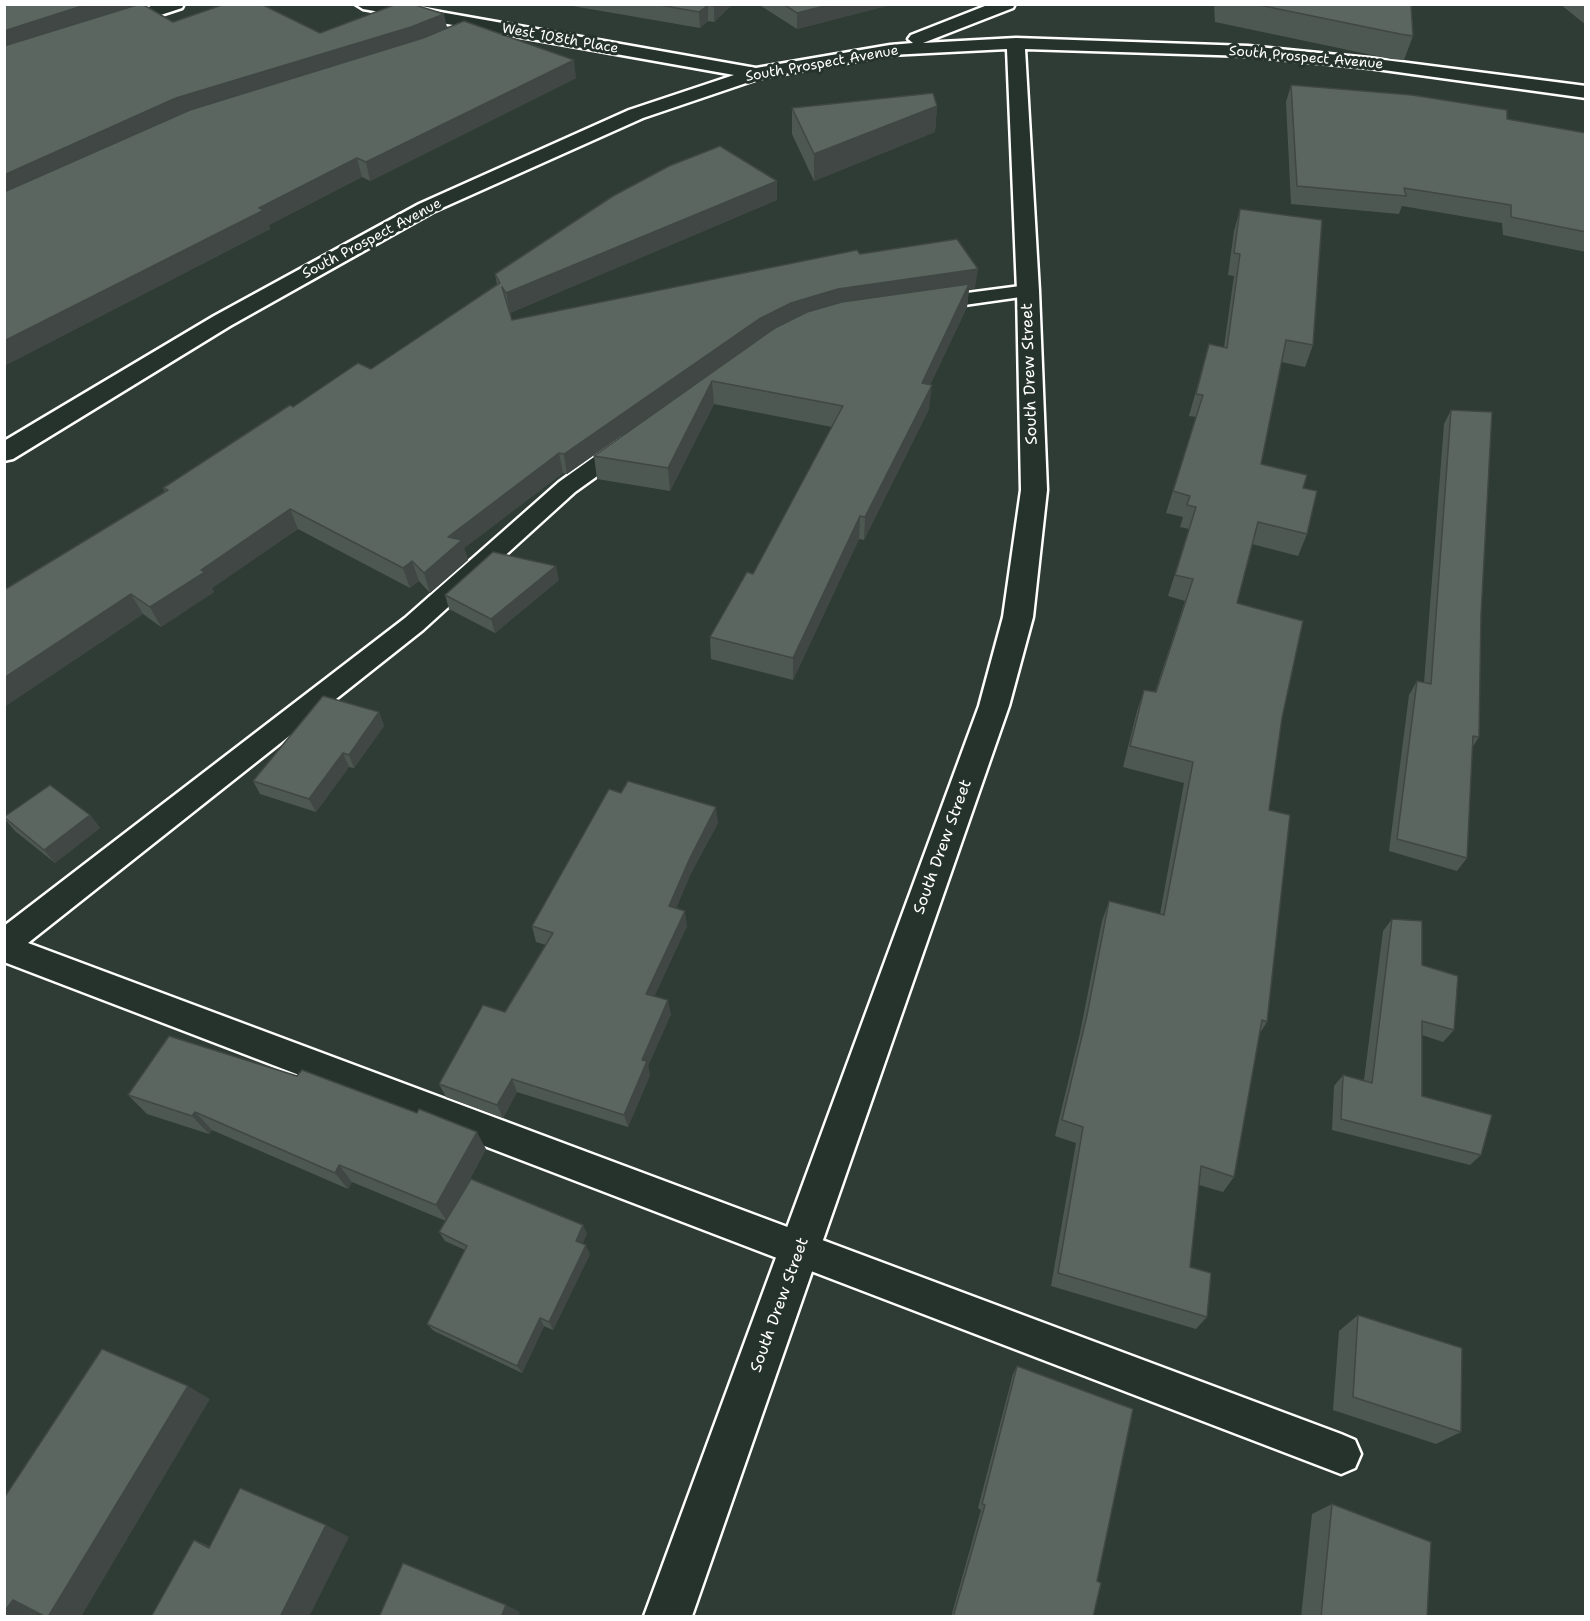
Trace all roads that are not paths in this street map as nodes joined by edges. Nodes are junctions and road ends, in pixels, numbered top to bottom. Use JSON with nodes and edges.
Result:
{"nodes":[{"id":1,"x":176,"y":4,"type":"edge"},
{"id":2,"x":363,"y":4,"type":"edge"},
{"id":3,"x":1007,"y":4,"type":"edge"},
{"id":4,"x":483,"y":25,"type":"junction"},
{"id":5,"x":90,"y":32,"type":"edge"},
{"id":6,"x":457,"y":35,"type":"edge"},
{"id":7,"x":1016,"y":43,"type":"junction"},
{"id":8,"x":890,"y":50,"type":"junction"},
{"id":9,"x":757,"y":73,"type":"junction"},
{"id":10,"x":1586,"y":92,"type":"edge"},
{"id":11,"x":1028,"y":291,"type":"junction"},
{"id":12,"x":901,"y":308,"type":"edge"},
{"id":13,"x":643,"y":433,"type":"edge"},
{"id":14,"x":4,"y":453,"type":"edge"},
{"id":15,"x":4,"y":946,"type":"edge"},
{"id":16,"x":800,"y":1249,"type":"junction"},
{"id":17,"x":1341,"y":1454,"type":"dead end"},
{"id":18,"x":668,"y":1617,"type":"edge"}],
"edges":[{"from":1,"to":5,"type":"street"},
{"from":2,"to":4,"type":"street","name":"West 108th Place"},
{"from":3,"to":8,"type":"street"},
{"from":4,"to":6,"type":"lane"},
{"from":4,"to":9,"type":"street","name":"West 108th Place"},
{"from":7,"to":8,"type":"street","name":"South Prospect Avenue"},
{"from":7,"to":10,"type":"street","name":"South Prospect Avenue"},
{"from":7,"to":11,"type":"street","name":"South Drew Street"},
{"from":8,"to":9,"type":"street","name":"South Prospect Avenue"},
{"from":9,"to":14,"type":"street","name":"South Prospect Avenue"},
{"from":11,"to":12,"type":"lane"},
{"from":11,"to":16,"type":"street","name":"South Drew Street"},
{"from":13,"to":15,"type":"lane"},
{"from":15,"to":16,"type":"lane"},
{"from":16,"to":17,"type":"lane"},
{"from":16,"to":18,"type":"street","name":"South Drew Street"}]}
